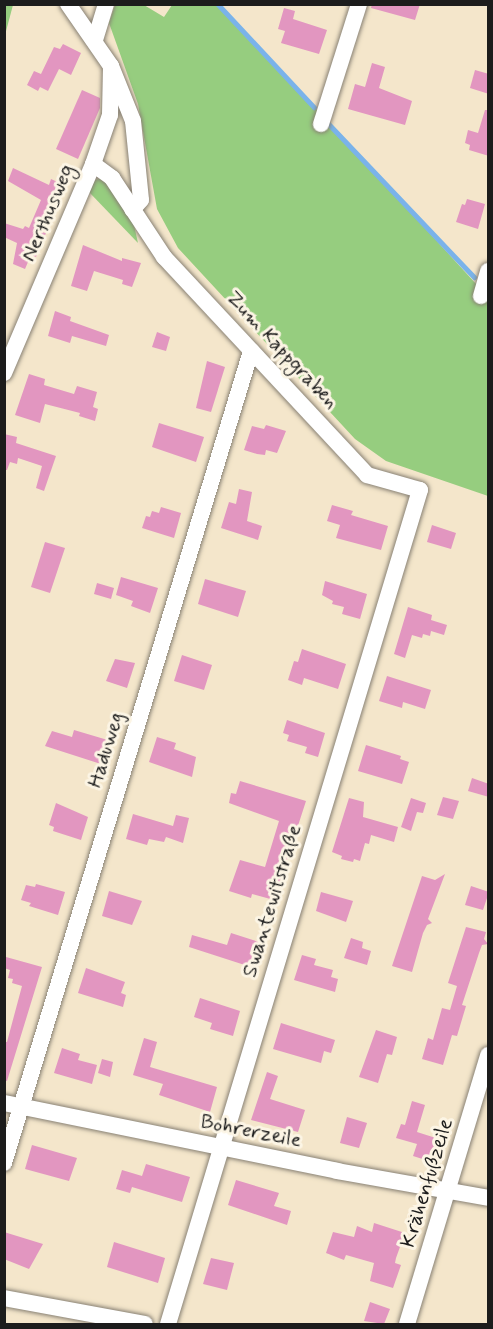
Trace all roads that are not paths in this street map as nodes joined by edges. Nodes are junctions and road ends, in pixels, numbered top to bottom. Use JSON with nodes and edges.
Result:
{"nodes":[{"id":1,"x":68,"y":4,"type":"edge"},
{"id":2,"x":106,"y":4,"type":"edge"},
{"id":3,"x":360,"y":4,"type":"edge"},
{"id":4,"x":95,"y":40,"type":"junction"},
{"id":5,"x":111,"y":66,"type":"junction"},
{"id":6,"x":110,"y":115,"type":"junction"},
{"id":7,"x":133,"y":121,"type":"junction"},
{"id":8,"x":321,"y":124,"type":"dead end"},
{"id":9,"x":93,"y":164,"type":"junction"},
{"id":10,"x":132,"y":210,"type":"junction"},
{"id":11,"x":489,"y":271,"type":"edge"},
{"id":12,"x":481,"y":296,"type":"dead end"},
{"id":13,"x":251,"y":351,"type":"junction"},
{"id":14,"x":4,"y":373,"type":"edge"},
{"id":15,"x":420,"y":490,"type":"joint"},
{"id":16,"x":489,"y":1055,"type":"edge"},
{"id":17,"x":4,"y":1103,"type":"edge"},
{"id":18,"x":22,"y":1106,"type":"junction"},
{"id":19,"x":221,"y":1148,"type":"junction"},
{"id":20,"x":4,"y":1163,"type":"edge"},
{"id":21,"x":448,"y":1191,"type":"junction"},
{"id":22,"x":489,"y":1198,"type":"edge"},
{"id":23,"x":4,"y":1298,"type":"edge"},
{"id":24,"x":145,"y":1324,"type":"edge"},
{"id":25,"x":168,"y":1324,"type":"edge"},
{"id":26,"x":407,"y":1324,"type":"edge"}],
"edges":[{"from":1,"to":4,"type":"street"},
{"from":2,"to":4,"type":"street"},
{"from":3,"to":8,"type":"street"},
{"from":4,"to":5,"type":"street"},
{"from":5,"to":6,"type":"street","name":"Nerthusweg"},
{"from":5,"to":7,"type":"street"},
{"from":6,"to":7,"type":"street"},
{"from":6,"to":9,"type":"street","name":"Nerthusweg"},
{"from":7,"to":10,"type":"street"},
{"from":9,"to":10,"type":"street","name":"Zum Kappgraben"},
{"from":9,"to":14,"type":"street","name":"Nerthusweg"},
{"from":10,"to":13,"type":"street","name":"Zum Kappgraben"},
{"from":11,"to":12,"type":"street"},
{"from":13,"to":15,"type":"street","name":"Zum Kappgraben"},
{"from":13,"to":18,"type":"street","name":"Haduweg"},
{"from":15,"to":19,"type":"street","name":"Swantewitstraße"},
{"from":16,"to":21,"type":"street","name":"Krähenfußzeile"},
{"from":17,"to":18,"type":"street","name":"Bohrerzeile"},
{"from":18,"to":19,"type":"street","name":"Bohrerzeile"},
{"from":18,"to":20,"type":"street","name":"Haduweg"},
{"from":19,"to":21,"type":"street","name":"Bohrerzeile"},
{"from":19,"to":25,"type":"street","name":"Swantewitstraße"},
{"from":21,"to":22,"type":"street","name":"Bohrerzeile"},
{"from":21,"to":26,"type":"street","name":"Krähenfußzeile"},
{"from":23,"to":24,"type":"street"}]}
